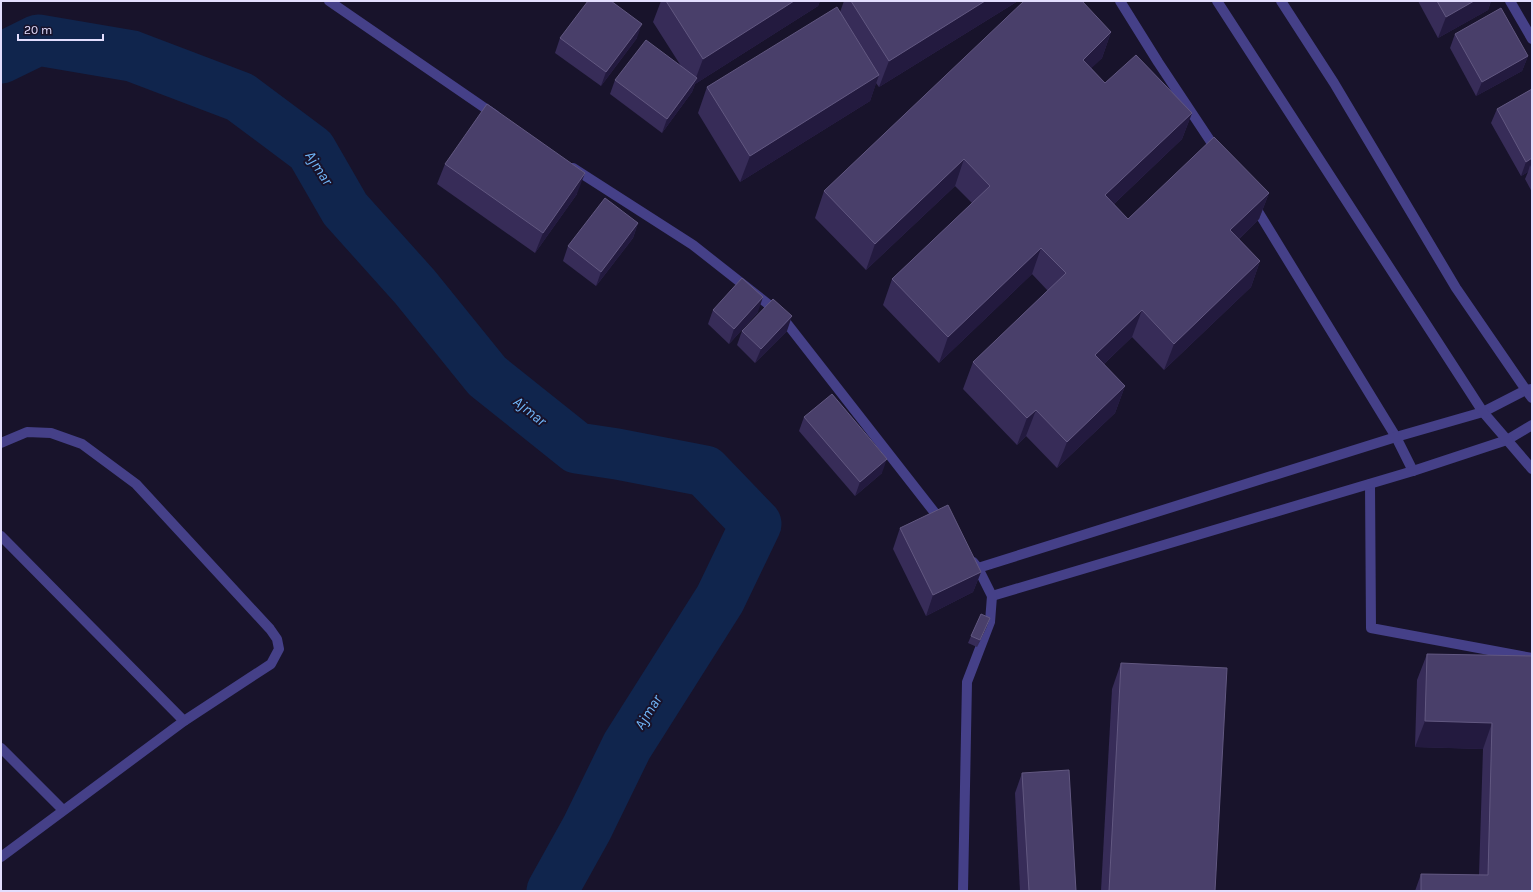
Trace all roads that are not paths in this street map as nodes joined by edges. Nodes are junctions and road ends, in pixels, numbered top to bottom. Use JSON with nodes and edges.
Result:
{"nodes":[{"id":1,"x":328,"y":1,"type":"edge"},
{"id":2,"x":1120,"y":1,"type":"edge"},
{"id":3,"x":1217,"y":1,"type":"edge"},
{"id":4,"x":1281,"y":1,"type":"edge"},
{"id":5,"x":1510,"y":1,"type":"edge"},
{"id":6,"x":1532,"y":39,"type":"edge"},
{"id":7,"x":503,"y":120,"type":"edge"},
{"id":8,"x":562,"y":160,"type":"edge"},
{"id":9,"x":1224,"y":161,"type":"edge"},
{"id":10,"x":1246,"y":194,"type":"edge"},
{"id":11,"x":1530,"y":392,"type":"edge"},
{"id":12,"x":1483,"y":412,"type":"junction"},
{"id":13,"x":1532,"y":425,"type":"edge"},
{"id":14,"x":1396,"y":437,"type":"junction"},
{"id":15,"x":1507,"y":440,"type":"junction"},
{"id":16,"x":1,"y":443,"type":"edge"},
{"id":17,"x":1532,"y":468,"type":"edge"},
{"id":18,"x":1413,"y":471,"type":"junction"},
{"id":19,"x":1370,"y":484,"type":"junction"},
{"id":20,"x":948,"y":530,"type":"edge"},
{"id":21,"x":1,"y":536,"type":"edge"},
{"id":22,"x":968,"y":555,"type":"edge"},
{"id":23,"x":978,"y":568,"type":"junction"},
{"id":24,"x":992,"y":596,"type":"junction"},
{"id":25,"x":1532,"y":658,"type":"edge"},
{"id":26,"x":184,"y":721,"type":"junction"},
{"id":27,"x":1,"y":748,"type":"edge"},
{"id":28,"x":63,"y":810,"type":"junction"},
{"id":29,"x":1,"y":857,"type":"edge"},
{"id":30,"x":963,"y":891,"type":"edge"}],
"edges":[{"from":1,"to":7,"type":"street"},
{"from":2,"to":9,"type":"street"},
{"from":3,"to":12,"type":"street"},
{"from":4,"to":11,"type":"street"},
{"from":5,"to":6,"type":"street"},
{"from":8,"to":20,"type":"street"},
{"from":10,"to":14,"type":"street"},
{"from":11,"to":12,"type":"street"},
{"from":12,"to":14,"type":"street"},
{"from":12,"to":15,"type":"street"},
{"from":13,"to":15,"type":"street"},
{"from":14,"to":18,"type":"street"},
{"from":14,"to":23,"type":"street"},
{"from":15,"to":17,"type":"street"},
{"from":15,"to":18,"type":"street"},
{"from":16,"to":26,"type":"street"},
{"from":18,"to":19,"type":"street"},
{"from":19,"to":24,"type":"street"},
{"from":19,"to":25,"type":"street"},
{"from":21,"to":26,"type":"street"},
{"from":22,"to":23,"type":"street"},
{"from":23,"to":24,"type":"street"},
{"from":24,"to":30,"type":"street"},
{"from":26,"to":28,"type":"street"},
{"from":27,"to":28,"type":"street"},
{"from":28,"to":29,"type":"street"}]}
